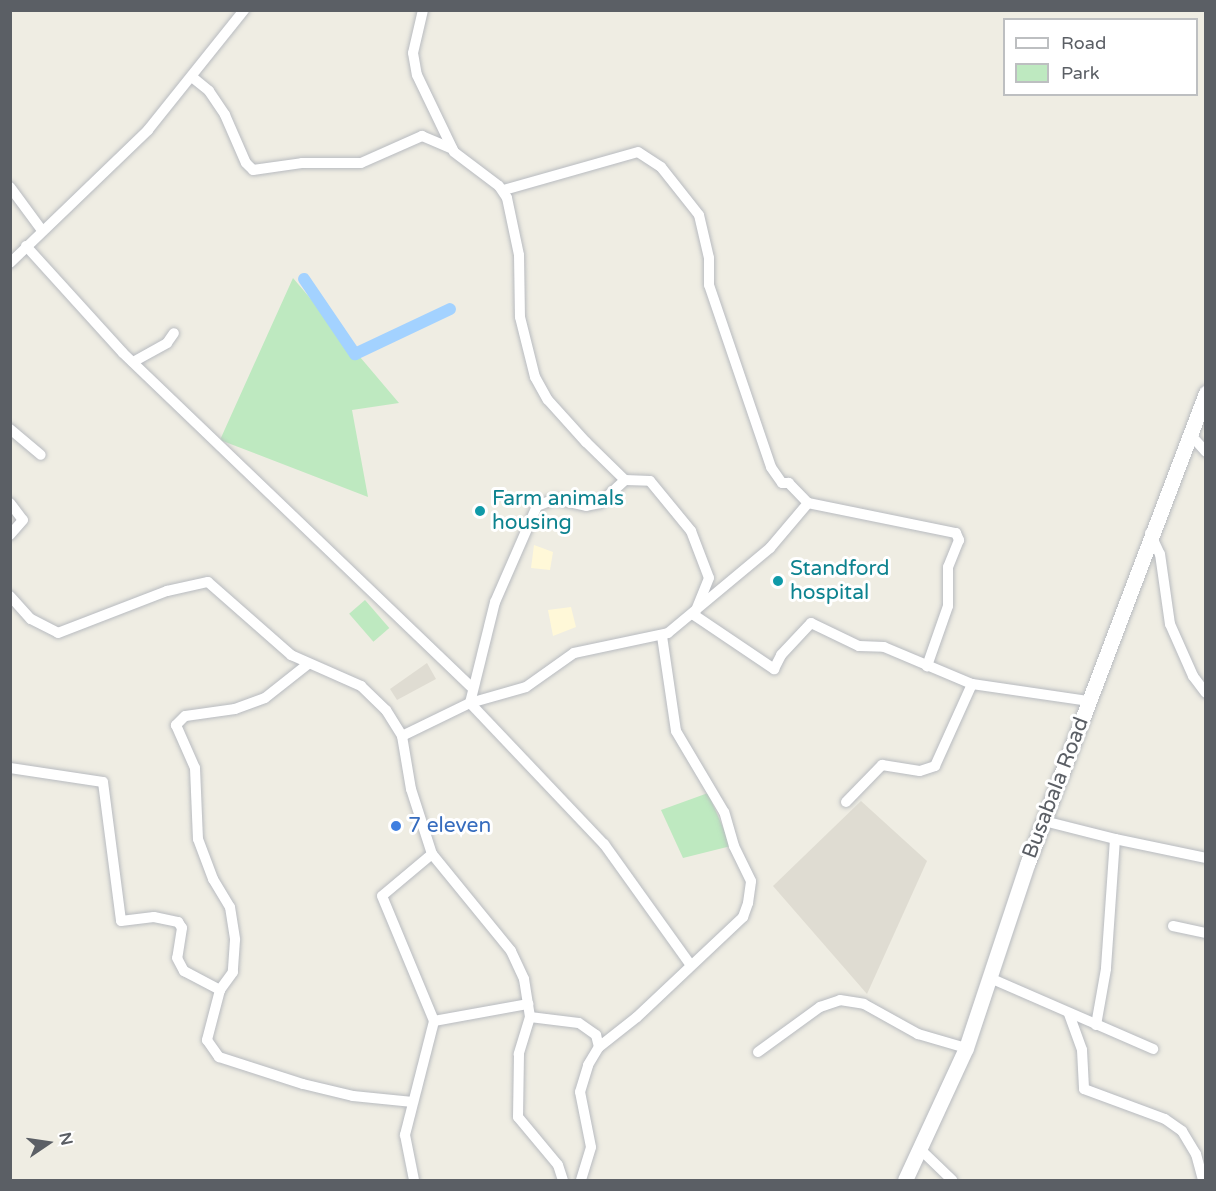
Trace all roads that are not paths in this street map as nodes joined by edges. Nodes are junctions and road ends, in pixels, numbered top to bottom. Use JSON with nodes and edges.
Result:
{"nodes":[{"id":1,"x":244,"y":10,"type":"edge"},
{"id":2,"x":423,"y":10,"type":"edge"},
{"id":3,"x":192,"y":77,"type":"junction"},
{"id":4,"x":452,"y":149,"type":"junction"},
{"id":5,"x":10,"y":188,"type":"edge"},
{"id":6,"x":504,"y":190,"type":"junction"},
{"id":7,"x":41,"y":229,"type":"junction"},
{"id":8,"x":26,"y":246,"type":"junction"},
{"id":9,"x":10,"y":263,"type":"edge"},
{"id":10,"x":174,"y":333,"type":"dead end"},
{"id":11,"x":133,"y":362,"type":"junction"},
{"id":12,"x":1206,"y":393,"type":"edge"},
{"id":13,"x":10,"y":429,"type":"edge"},
{"id":14,"x":1189,"y":433,"type":"junction"},
{"id":15,"x":1206,"y":452,"type":"edge"},
{"id":16,"x":41,"y":455,"type":"dead end"},
{"id":17,"x":625,"y":480,"type":"junction"},
{"id":18,"x":10,"y":503,"type":"edge"},
{"id":19,"x":808,"y":503,"type":"junction"},
{"id":20,"x":1150,"y":533,"type":"junction"},
{"id":21,"x":10,"y":536,"type":"edge"},
{"id":22,"x":10,"y":596,"type":"edge"},
{"id":23,"x":694,"y":615,"type":"junction"},
{"id":24,"x":662,"y":636,"type":"junction"},
{"id":25,"x":309,"y":664,"type":"junction"},
{"id":26,"x":927,"y":666,"type":"junction"},
{"id":27,"x":972,"y":684,"type":"junction"},
{"id":28,"x":471,"y":687,"type":"junction"},
{"id":29,"x":1206,"y":693,"type":"edge"},
{"id":30,"x":1088,"y":701,"type":"junction"},
{"id":31,"x":470,"y":703,"type":"junction"},
{"id":32,"x":402,"y":736,"type":"junction"},
{"id":33,"x":10,"y":768,"type":"edge"},
{"id":34,"x":846,"y":802,"type":"dead end"},
{"id":35,"x":1044,"y":821,"type":"junction"},
{"id":36,"x":1115,"y":839,"type":"junction"},
{"id":37,"x":432,"y":854,"type":"junction"},
{"id":38,"x":1206,"y":858,"type":"edge"},
{"id":39,"x":1173,"y":926,"type":"dead end"},
{"id":40,"x":1206,"y":933,"type":"edge"},
{"id":41,"x":690,"y":964,"type":"junction"},
{"id":42,"x":990,"y":978,"type":"junction"},
{"id":43,"x":220,"y":990,"type":"junction"},
{"id":44,"x":528,"y":1004,"type":"junction"},
{"id":45,"x":1069,"y":1014,"type":"junction"},
{"id":46,"x":530,"y":1017,"type":"junction"},
{"id":47,"x":434,"y":1021,"type":"junction"},
{"id":48,"x":1096,"y":1025,"type":"junction"},
{"id":49,"x":599,"y":1047,"type":"junction"},
{"id":50,"x":966,"y":1048,"type":"junction"},
{"id":51,"x":1153,"y":1049,"type":"dead end"},
{"id":52,"x":758,"y":1052,"type":"dead end"},
{"id":53,"x":413,"y":1102,"type":"junction"},
{"id":54,"x":921,"y":1151,"type":"junction"},
{"id":55,"x":414,"y":1180,"type":"edge"},
{"id":56,"x":563,"y":1180,"type":"edge"},
{"id":57,"x":580,"y":1180,"type":"edge"},
{"id":58,"x":905,"y":1180,"type":"edge"},
{"id":59,"x":952,"y":1180,"type":"edge"},
{"id":60,"x":1203,"y":1180,"type":"edge"}],
"edges":[{"from":1,"to":3,"type":"street"},
{"from":2,"to":4,"type":"street"},
{"from":3,"to":4,"type":"street"},
{"from":3,"to":7,"type":"street"},
{"from":4,"to":6,"type":"street"},
{"from":5,"to":7,"type":"street"},
{"from":6,"to":17,"type":"street"},
{"from":6,"to":19,"type":"street"},
{"from":7,"to":8,"type":"street"},
{"from":8,"to":9,"type":"street"},
{"from":8,"to":11,"type":"street"},
{"from":10,"to":11,"type":"street"},
{"from":11,"to":28,"type":"street"},
{"from":12,"to":14,"type":"street","name":"Busabala Road"},
{"from":13,"to":16,"type":"street"},
{"from":14,"to":15,"type":"street"},
{"from":14,"to":20,"type":"street","name":"Busabala Road"},
{"from":17,"to":23,"type":"street"},
{"from":17,"to":28,"type":"street"},
{"from":18,"to":21,"type":"street"},
{"from":19,"to":23,"type":"street"},
{"from":19,"to":26,"type":"street"},
{"from":20,"to":29,"type":"street"},
{"from":20,"to":30,"type":"street","name":"Busabala Road"},
{"from":22,"to":25,"type":"street"},
{"from":23,"to":24,"type":"street"},
{"from":23,"to":26,"type":"street"},
{"from":24,"to":31,"type":"street"},
{"from":24,"to":41,"type":"street"},
{"from":25,"to":32,"type":"street"},
{"from":25,"to":43,"type":"street"},
{"from":26,"to":27,"type":"street"},
{"from":27,"to":30,"type":"street"},
{"from":27,"to":34,"type":"street"},
{"from":28,"to":31,"type":"street"},
{"from":30,"to":35,"type":"street","name":"Busabala Road"},
{"from":31,"to":32,"type":"street"},
{"from":31,"to":41,"type":"street"},
{"from":32,"to":37,"type":"street"},
{"from":33,"to":43,"type":"street"},
{"from":35,"to":36,"type":"street"},
{"from":35,"to":42,"type":"street","name":"Busabala Road"},
{"from":36,"to":38,"type":"street"},
{"from":36,"to":48,"type":"street"},
{"from":37,"to":44,"type":"street"},
{"from":37,"to":47,"type":"street"},
{"from":39,"to":40,"type":"street"},
{"from":41,"to":49,"type":"street"},
{"from":42,"to":45,"type":"street"},
{"from":42,"to":50,"type":"street","name":"Busabala Road"},
{"from":43,"to":53,"type":"street"},
{"from":44,"to":46,"type":"street"},
{"from":44,"to":47,"type":"street"},
{"from":45,"to":48,"type":"street"},
{"from":45,"to":60,"type":"street"},
{"from":46,"to":49,"type":"street"},
{"from":46,"to":56,"type":"street"},
{"from":47,"to":53,"type":"street"},
{"from":48,"to":51,"type":"street"},
{"from":49,"to":57,"type":"street"},
{"from":50,"to":52,"type":"street"},
{"from":50,"to":54,"type":"street","name":"Busabala Road"},
{"from":53,"to":55,"type":"street"},
{"from":54,"to":58,"type":"street","name":"Busabala Road"},
{"from":54,"to":59,"type":"street"}]}
